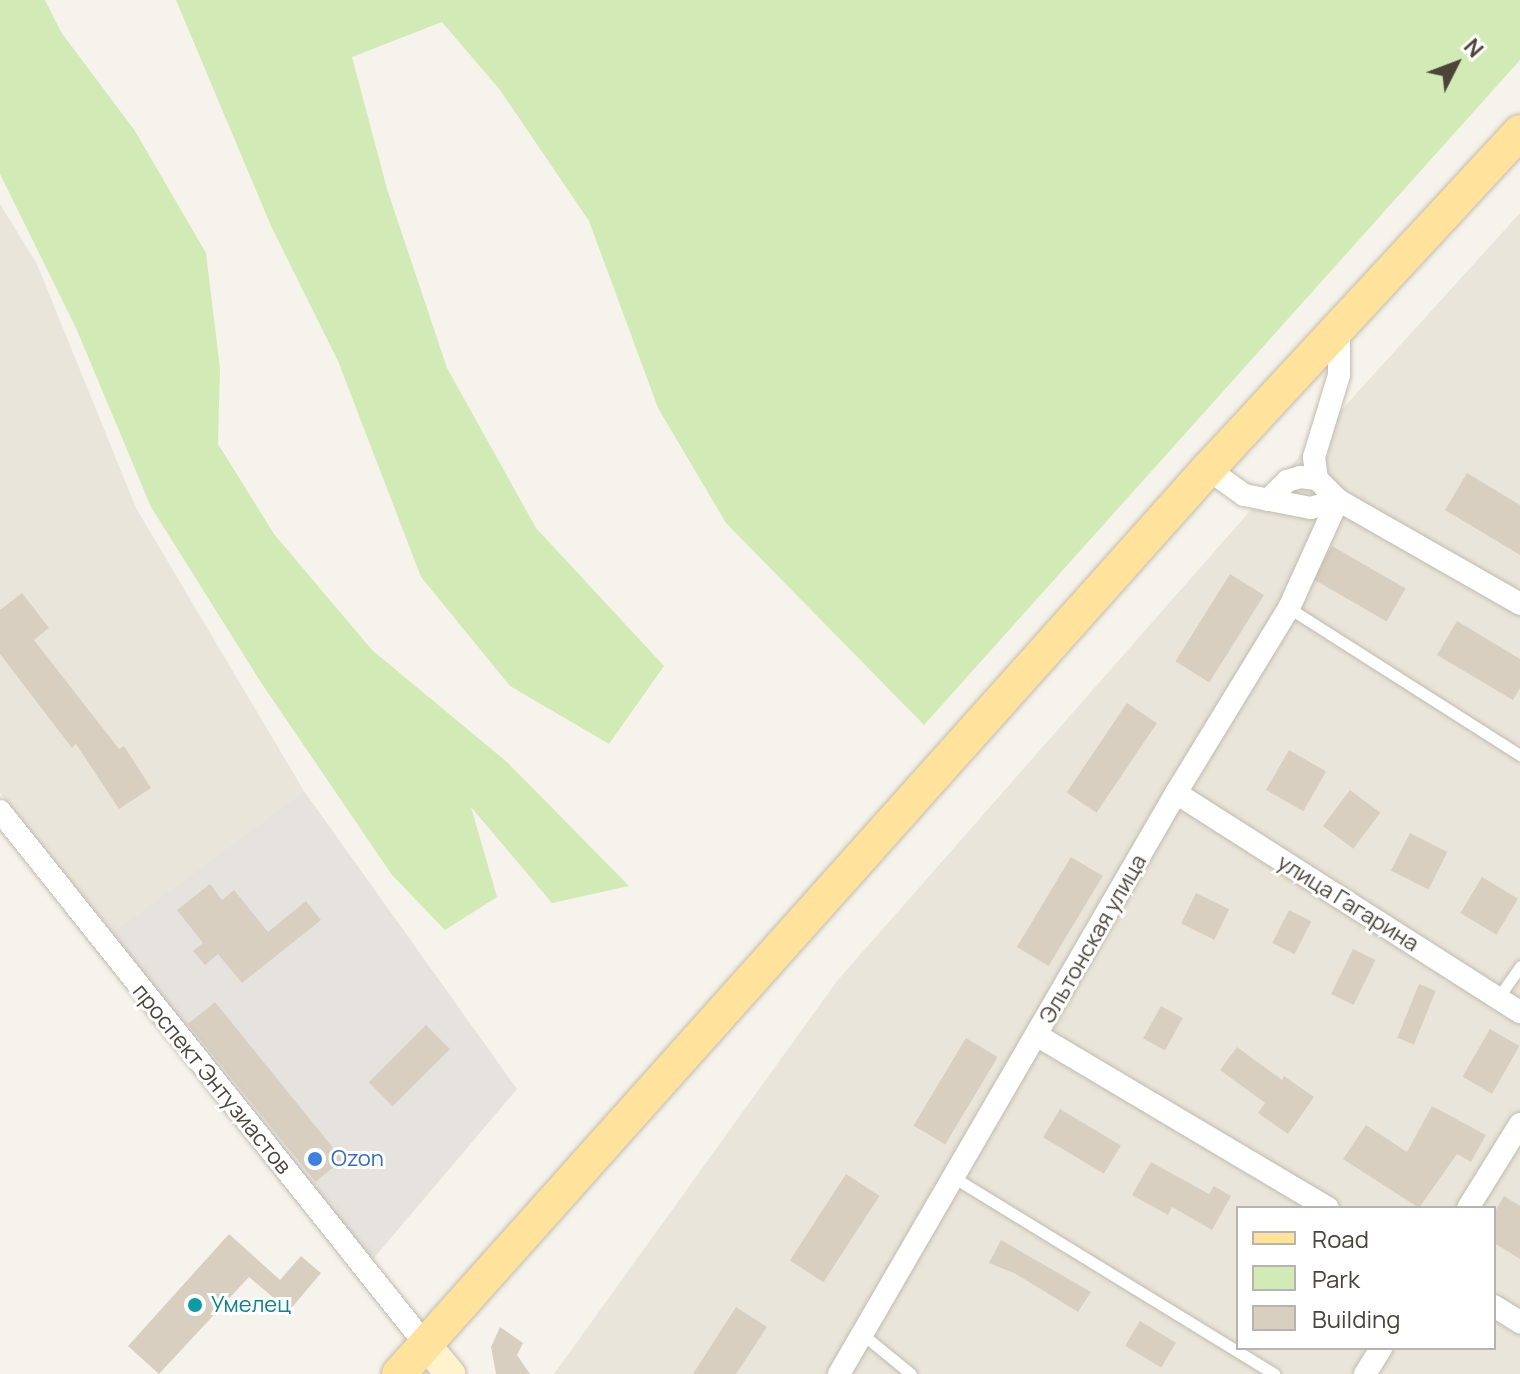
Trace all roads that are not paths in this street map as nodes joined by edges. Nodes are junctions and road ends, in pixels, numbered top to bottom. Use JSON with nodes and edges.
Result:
{"nodes":[{"id":1,"x":1520,"y":132,"type":"edge"},
{"id":2,"x":1339,"y":329,"type":"junction"},
{"id":3,"x":1208,"y":469,"type":"junction"},
{"id":4,"x":1317,"y":479,"type":"junction"},
{"id":5,"x":1268,"y":500,"type":"junction"},
{"id":6,"x":1338,"y":500,"type":"junction"},
{"id":7,"x":1520,"y":604,"type":"edge"},
{"id":8,"x":1289,"y":608,"type":"junction"},
{"id":9,"x":1520,"y":755,"type":"edge"},
{"id":10,"x":1176,"y":793,"type":"junction"},
{"id":11,"x":0,"y":811,"type":"edge"},
{"id":12,"x":1520,"y":966,"type":"edge"},
{"id":13,"x":1498,"y":998,"type":"junction"},
{"id":14,"x":1520,"y":1012,"type":"edge"},
{"id":15,"x":1038,"y":1036,"type":"junction"},
{"id":16,"x":1520,"y":1124,"type":"edge"},
{"id":17,"x":953,"y":1177,"type":"junction"},
{"id":18,"x":1325,"y":1206,"type":"edge"},
{"id":19,"x":1469,"y":1206,"type":"edge"},
{"id":20,"x":1496,"y":1307,"type":"edge"},
{"id":21,"x":1520,"y":1322,"type":"edge"},
{"id":22,"x":862,"y":1334,"type":"junction"},
{"id":23,"x":426,"y":1345,"type":"junction"},
{"id":24,"x":1380,"y":1350,"type":"edge"},
{"id":25,"x":399,"y":1374,"type":"edge"},
{"id":26,"x":450,"y":1374,"type":"edge"},
{"id":27,"x":839,"y":1374,"type":"edge"},
{"id":28,"x":911,"y":1374,"type":"edge"},
{"id":29,"x":1274,"y":1374,"type":"edge"},
{"id":30,"x":1365,"y":1374,"type":"edge"}],
"edges":[{"from":1,"to":2,"type":"main road"},
{"from":2,"to":3,"type":"main road"},
{"from":2,"to":4,"type":"street"},
{"from":3,"to":5,"type":"street"},
{"from":3,"to":23,"type":"main road"},
{"from":4,"to":5,"type":"street"},
{"from":4,"to":6,"type":"street"},
{"from":5,"to":6,"type":"street"},
{"from":6,"to":7,"type":"street"},
{"from":6,"to":8,"type":"street","name":"Эльтонская улица"},
{"from":8,"to":9,"type":"lane"},
{"from":8,"to":10,"type":"street","name":"Эльтонская улица"},
{"from":10,"to":13,"type":"street","name":"улица Гагарина"},
{"from":10,"to":15,"type":"street","name":"Эльтонская улица"},
{"from":11,"to":23,"type":"street","name":"проспект Энтузиастов"},
{"from":12,"to":13,"type":"lane"},
{"from":13,"to":14,"type":"street","name":"улица Гагарина"},
{"from":15,"to":17,"type":"street","name":"Эльтонская улица"},
{"from":15,"to":18,"type":"street"},
{"from":16,"to":19,"type":"street"},
{"from":17,"to":22,"type":"street","name":"Эльтонская улица"},
{"from":17,"to":29,"type":"lane"},
{"from":20,"to":21,"type":"street"},
{"from":22,"to":27,"type":"street","name":"Эльтонская улица"},
{"from":22,"to":28,"type":"lane"},
{"from":23,"to":25,"type":"main road"},
{"from":23,"to":26,"type":"street"},
{"from":24,"to":30,"type":"street"}]}
